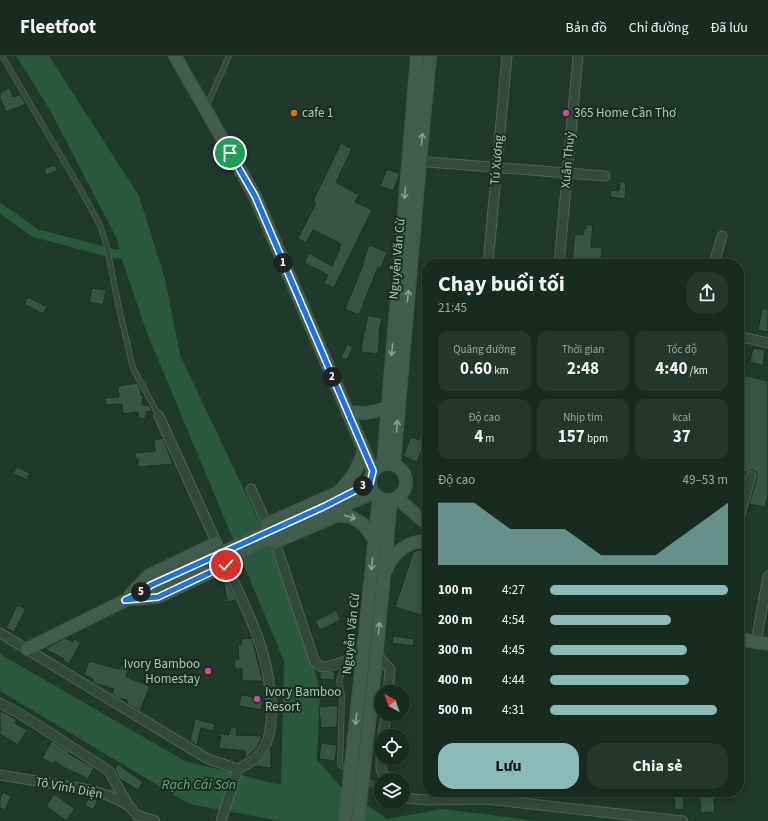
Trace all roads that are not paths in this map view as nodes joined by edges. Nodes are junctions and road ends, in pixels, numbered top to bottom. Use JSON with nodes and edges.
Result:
{"nodes":[{"id":1,"x":2,"y":56,"type":"edge"},
{"id":2,"x":175,"y":56,"type":"edge"},
{"id":3,"x":229,"y":56,"type":"edge"},
{"id":4,"x":417,"y":56,"type":"edge"},
{"id":5,"x":430,"y":56,"type":"edge"},
{"id":6,"x":507,"y":56,"type":"edge"},
{"id":7,"x":578,"y":56,"type":"edge"},
{"id":8,"x":205,"y":109,"type":"junction"},
{"id":9,"x":414,"y":161,"type":"junction"},
{"id":10,"x":496,"y":168,"type":"junction"},
{"id":11,"x":567,"y":173,"type":"junction"},
{"id":12,"x":605,"y":176,"type":"dead end"},
{"id":13,"x":722,"y":236,"type":"dead end"},
{"id":14,"x":488,"y":259,"type":"edge"},
{"id":15,"x":560,"y":259,"type":"edge"},
{"id":16,"x":715,"y":259,"type":"edge"},
{"id":17,"x":744,"y":337,"type":"edge"},
{"id":18,"x":768,"y":344,"type":"edge"},
{"id":19,"x":388,"y":408,"type":"junction"},
{"id":20,"x":347,"y":412,"type":"junction"},
{"id":21,"x":159,"y":416,"type":"joint"},
{"id":22,"x":364,"y":450,"type":"junction"},
{"id":23,"x":751,"y":476,"type":"dead end"},
{"id":24,"x":383,"y":484,"type":"junction"},
{"id":25,"x":251,"y":489,"type":"dead end"},
{"id":26,"x":744,"y":500,"type":"edge"},
{"id":27,"x":422,"y":519,"type":"edge"},
{"id":28,"x":267,"y":524,"type":"junction"},
{"id":29,"x":375,"y":540,"type":"junction"},
{"id":30,"x":422,"y":541,"type":"edge"},
{"id":31,"x":275,"y":542,"type":"junction"},
{"id":32,"x":216,"y":543,"type":"junction"},
{"id":33,"x":226,"y":565,"type":"junction"},
{"id":34,"x":384,"y":574,"type":"junction"},
{"id":35,"x":768,"y":580,"type":"edge"},
{"id":36,"x":125,"y":600,"type":"junction"},
{"id":37,"x":0,"y":633,"type":"edge"},
{"id":38,"x":744,"y":640,"type":"edge"},
{"id":39,"x":756,"y":642,"type":"junction"},
{"id":40,"x":768,"y":644,"type":"edge"},
{"id":41,"x":27,"y":649,"type":"junction"},
{"id":42,"x":363,"y":653,"type":"junction"},
{"id":43,"x":376,"y":654,"type":"junction"},
{"id":44,"x":389,"y":685,"type":"edge"},
{"id":45,"x":0,"y":703,"type":"edge"},
{"id":46,"x":238,"y":769,"type":"junction"},
{"id":47,"x":0,"y":775,"type":"edge"},
{"id":48,"x":374,"y":785,"type":"edge"},
{"id":49,"x":410,"y":799,"type":"edge"},
{"id":50,"x":128,"y":805,"type":"junction"},
{"id":51,"x":136,"y":818,"type":"edge"},
{"id":52,"x":155,"y":821,"type":"edge"},
{"id":53,"x":221,"y":821,"type":"edge"},
{"id":54,"x":345,"y":821,"type":"edge"},
{"id":55,"x":358,"y":821,"type":"edge"},
{"id":56,"x":683,"y":821,"type":"edge"}],
"edges":[{"from":1,"to":21,"type":"lane"},
{"from":2,"to":8,"type":"main road"},
{"from":3,"to":8,"type":"lane"},
{"from":4,"to":9,"type":"main road","name":"Nguyễn Văn Cừ"},
{"from":9,"to":5,"type":"main road","name":"Nguyễn Văn Cừ","one_way":true},
{"from":6,"to":10,"type":"street","name":"Tú Xương"},
{"from":7,"to":11,"type":"street","name":"Xuân Thuỷ"},
{"from":8,"to":20,"type":"main road"},
{"from":9,"to":10,"type":"street"},
{"from":9,"to":19,"type":"main road","name":"Nguyễn Văn Cừ","one_way":true},
{"from":24,"to":9,"type":"main road","name":"Nguyễn Văn Cừ","one_way":true},
{"from":10,"to":11,"type":"street"},
{"from":10,"to":14,"type":"street","name":"Tú Xương"},
{"from":11,"to":12,"type":"street"},
{"from":11,"to":15,"type":"street","name":"Xuân Thuỷ"},
{"from":13,"to":16,"type":"street"},
{"from":17,"to":18,"type":"street"},
{"from":19,"to":20,"type":"main road"},
{"from":19,"to":24,"type":"main road","name":"Nguyễn Văn Cừ"},
{"from":20,"to":22,"type":"main road"},
{"from":21,"to":32,"type":"street"},
{"from":22,"to":24,"type":"main road"},
{"from":22,"to":28,"type":"main road"},
{"from":23,"to":26,"type":"street"},
{"from":24,"to":27,"type":"main road"},
{"from":24,"to":29,"type":"main road","name":"Nguyễn Văn Cừ"},
{"from":24,"to":34,"type":"main road","name":"Nguyễn Văn Cừ"},
{"from":24,"to":36,"type":"main road","bridge":true},
{"from":25,"to":28,"type":"street"},
{"from":28,"to":31,"type":"street"},
{"from":31,"to":29,"type":"main road","one_way":true},
{"from":29,"to":42,"type":"main road","name":"Nguyễn Văn Cừ","one_way":true},
{"from":30,"to":34,"type":"main road"},
{"from":31,"to":42,"type":"street"},
{"from":32,"to":33,"type":"street"},
{"from":32,"to":36,"type":"main road"},
{"from":33,"to":36,"type":"main road"},
{"from":33,"to":46,"type":"street"},
{"from":43,"to":34,"type":"main road","name":"Nguyễn Văn Cừ","one_way":true},
{"from":35,"to":39,"type":"street"},
{"from":36,"to":41,"type":"main road"},
{"from":37,"to":41,"type":"street"},
{"from":38,"to":39,"type":"main road"},
{"from":39,"to":40,"type":"main road"},
{"from":41,"to":46,"type":"street"},
{"from":42,"to":48,"type":"lane"},
{"from":42,"to":54,"type":"main road","name":"Nguyễn Văn Cừ","one_way":true,"bridge":true},
{"from":43,"to":44,"type":"street"},
{"from":43,"to":55,"type":"main road","name":"Nguyễn Văn Cừ","bridge":true},
{"from":45,"to":50,"type":"street"},
{"from":46,"to":53,"type":"street"},
{"from":47,"to":50,"type":"street","name":"Tô Vĩnh Diện"},
{"from":49,"to":56,"type":"street"},
{"from":50,"to":51,"type":"street","name":"Tô Vĩnh Diện"},
{"from":51,"to":52,"type":"street","name":"Tô Vĩnh Diện"}]}
